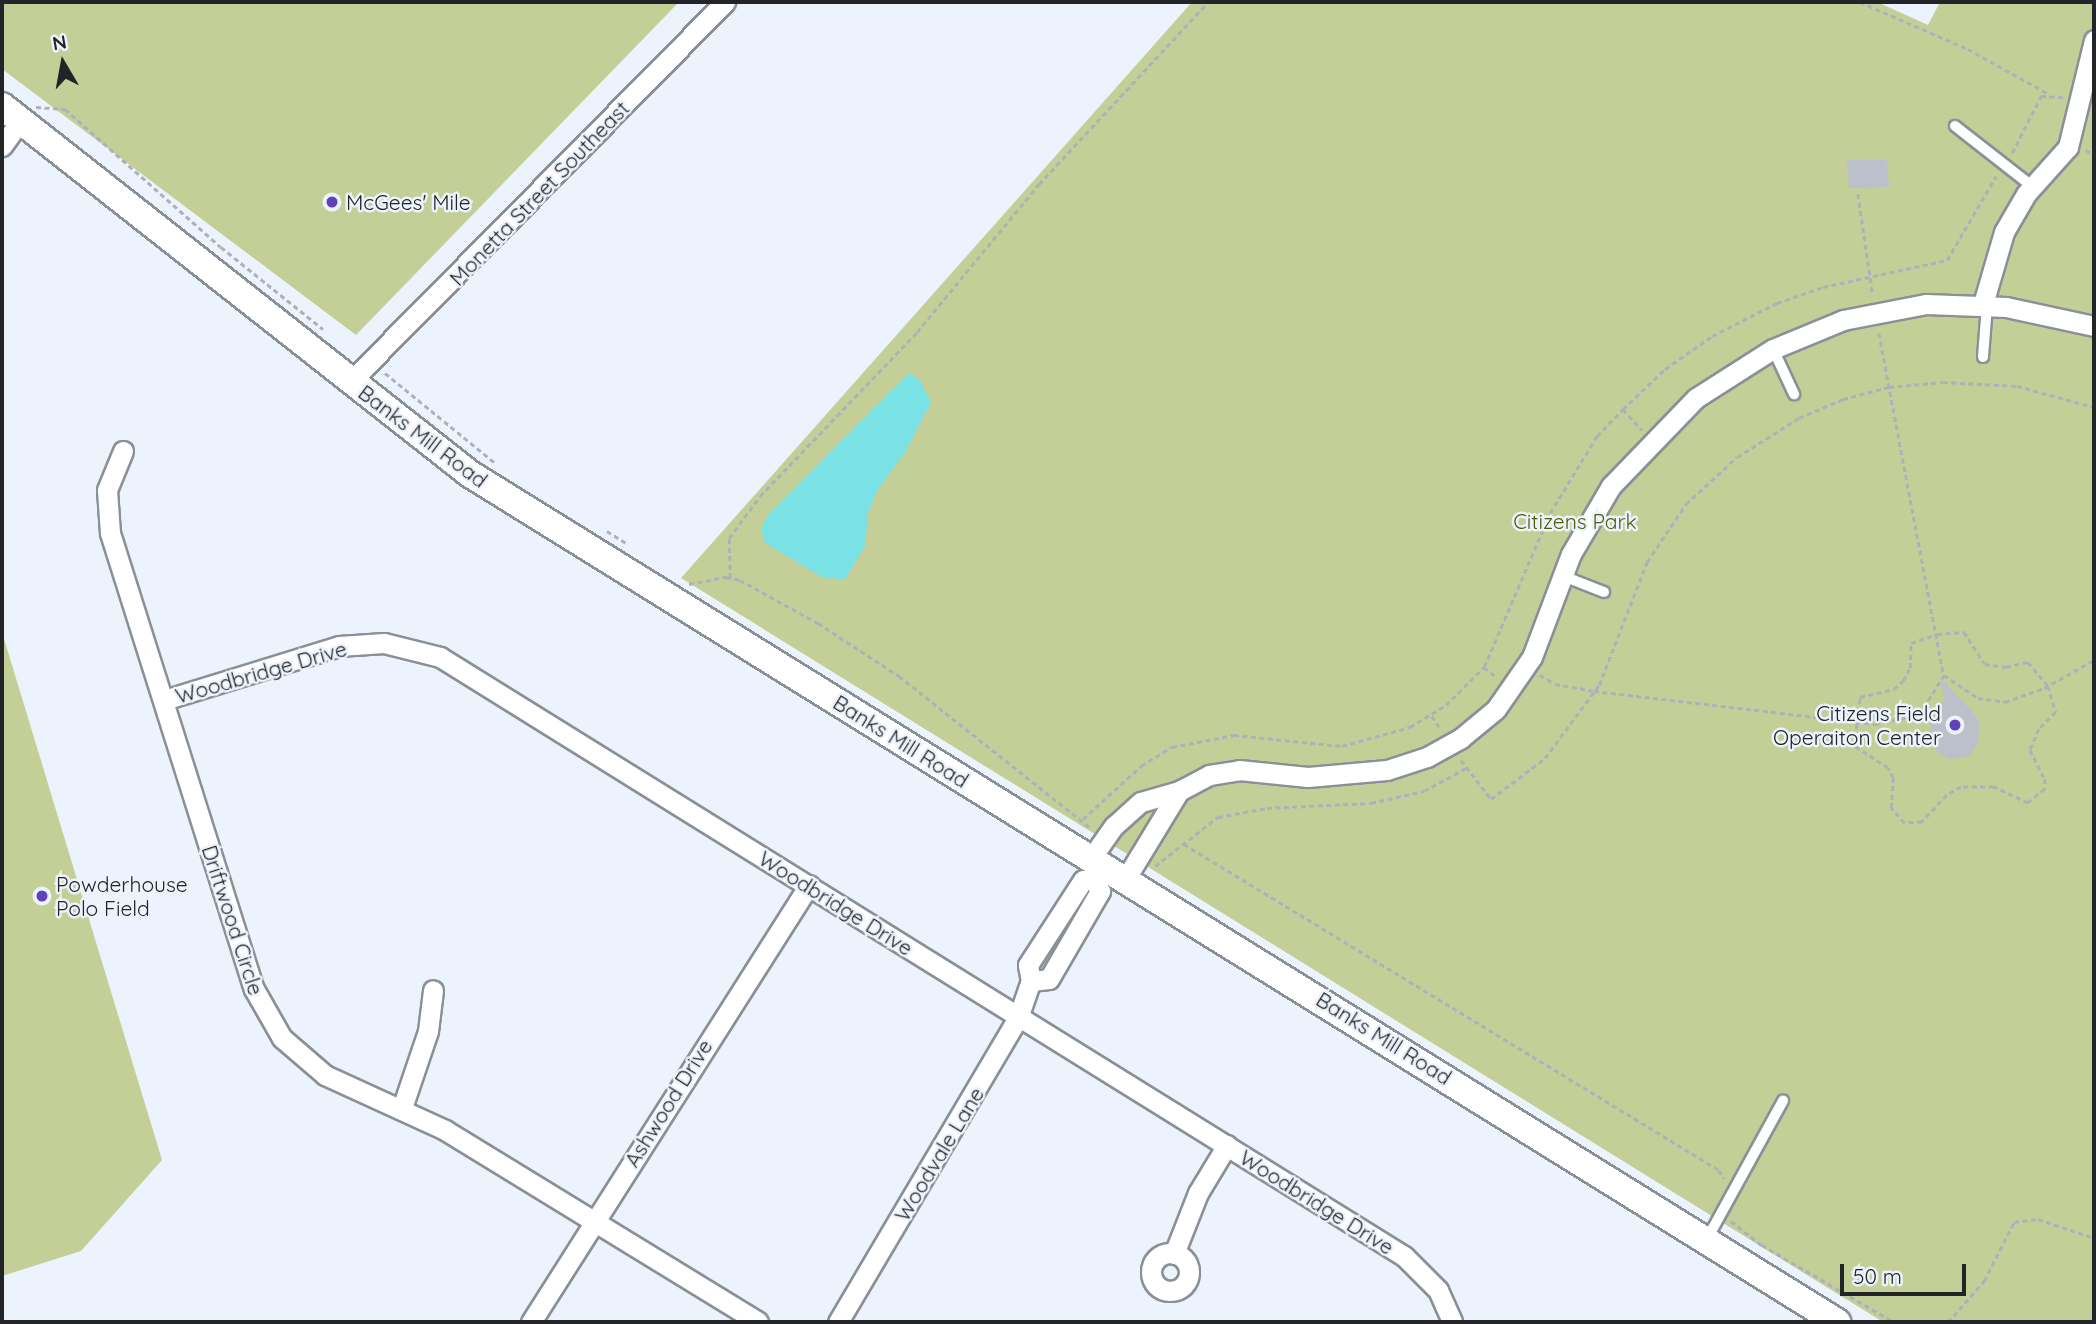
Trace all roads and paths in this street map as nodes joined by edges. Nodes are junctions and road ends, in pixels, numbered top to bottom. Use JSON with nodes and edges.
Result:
{"nodes":[{"id":1,"x":725,"y":2,"type":"edge"},
{"id":2,"x":1208,"y":2,"type":"edge"},
{"id":3,"x":1860,"y":2,"type":"edge"},
{"id":4,"x":2094,"y":40,"type":"edge"},
{"id":5,"x":2049,"y":94,"type":"dead end"},
{"id":6,"x":11,"y":114,"type":"edge"},
{"id":7,"x":1955,"y":126,"type":"dead end"},
{"id":8,"x":2,"y":146,"type":"edge"},
{"id":9,"x":2033,"y":187,"type":"junction"},
{"id":10,"x":1985,"y":304,"type":"junction"},
{"id":11,"x":2094,"y":326,"type":"edge"},
{"id":12,"x":324,"y":330,"type":"dead end"},
{"id":13,"x":1773,"y":349,"type":"junction"},
{"id":14,"x":1983,"y":357,"type":"dead end"},
{"id":15,"x":370,"y":363,"type":"junction"},
{"id":16,"x":350,"y":382,"type":"junction"},
{"id":17,"x":1794,"y":394,"type":"dead end"},
{"id":18,"x":1892,"y":402,"type":"dead end"},
{"id":19,"x":2094,"y":407,"type":"edge"},
{"id":20,"x":1623,"y":409,"type":"dead end"},
{"id":21,"x":1651,"y":440,"type":"junction"},
{"id":22,"x":123,"y":451,"type":"dead end"},
{"id":23,"x":499,"y":466,"type":"dead end"},
{"id":24,"x":599,"y":527,"type":"dead end"},
{"id":25,"x":631,"y":547,"type":"dead end"},
{"id":26,"x":1563,"y":576,"type":"junction"},
{"id":27,"x":730,"y":578,"type":"junction"},
{"id":28,"x":679,"y":579,"type":"dead end"},
{"id":29,"x":1604,"y":592,"type":"dead end"},
{"id":30,"x":1937,"y":634,"type":"junction"},
{"id":31,"x":2094,"y":660,"type":"edge"},
{"id":32,"x":1526,"y":667,"type":"junction"},
{"id":33,"x":1944,"y":675,"type":"junction"},
{"id":34,"x":2048,"y":686,"type":"junction"},
{"id":35,"x":1594,"y":691,"type":"junction"},
{"id":36,"x":164,"y":700,"type":"junction"},
{"id":37,"x":1432,"y":715,"type":"dead end"},
{"id":38,"x":1857,"y":722,"type":"junction"},
{"id":39,"x":1451,"y":744,"type":"junction"},
{"id":40,"x":1466,"y":768,"type":"junction"},
{"id":41,"x":1179,"y":791,"type":"junction"},
{"id":42,"x":1184,"y":844,"type":"junction"},
{"id":43,"x":1109,"y":864,"type":"junction"},
{"id":44,"x":809,"y":885,"type":"junction"},
{"id":45,"x":433,"y":990,"type":"dead end"},
{"id":46,"x":1018,"y":1018,"type":"junction"},
{"id":47,"x":1783,"y":1101,"type":"dead end"},
{"id":48,"x":402,"y":1108,"type":"junction"},
{"id":49,"x":1227,"y":1145,"type":"junction"},
{"id":50,"x":1727,"y":1210,"type":"junction"},
{"id":51,"x":594,"y":1221,"type":"junction"},
{"id":52,"x":2094,"y":1238,"type":"edge"},
{"id":53,"x":1707,"y":1240,"type":"junction"},
{"id":54,"x":1174,"y":1254,"type":"dead end"},
{"id":55,"x":531,"y":1322,"type":"edge"},
{"id":56,"x":758,"y":1322,"type":"edge"},
{"id":57,"x":838,"y":1322,"type":"edge"},
{"id":58,"x":1452,"y":1322,"type":"edge"},
{"id":59,"x":1837,"y":1322,"type":"edge"},
{"id":60,"x":1894,"y":1322,"type":"edge"},
{"id":61,"x":1948,"y":1322,"type":"edge"}],
"edges":[{"from":1,"to":15,"type":"street","name":"Monetta Street Southeast"},
{"from":2,"to":27,"type":"path"},
{"from":3,"to":5,"type":"path"},
{"from":4,"to":9,"type":"street"},
{"from":6,"to":8,"type":"street"},
{"from":6,"to":12,"type":"path"},
{"from":6,"to":16,"type":"street","name":"Banks Mill Road"},
{"from":7,"to":9,"type":"lane"},
{"from":9,"to":10,"type":"street"},
{"from":10,"to":11,"type":"street"},
{"from":10,"to":13,"type":"street"},
{"from":10,"to":14,"type":"lane"},
{"from":13,"to":17,"type":"lane"},
{"from":13,"to":21,"type":"street"},
{"from":15,"to":16,"type":"street","name":"Monetta Street Southeast"},
{"from":15,"to":23,"type":"path"},
{"from":16,"to":43,"type":"street","name":"Banks Mill Road"},
{"from":18,"to":30,"type":"path"},
{"from":19,"to":35,"type":"path"},
{"from":20,"to":21,"type":"path"},
{"from":21,"to":26,"type":"street"},
{"from":22,"to":36,"type":"street","name":"Driftwood Circle"},
{"from":24,"to":25,"type":"path"},
{"from":26,"to":29,"type":"lane"},
{"from":26,"to":32,"type":"street"},
{"from":27,"to":28,"type":"path"},
{"from":27,"to":43,"type":"path"},
{"from":30,"to":33,"type":"path"},
{"from":30,"to":34,"type":"path"},
{"from":30,"to":38,"type":"path"},
{"from":31,"to":34,"type":"path"},
{"from":32,"to":35,"type":"path"},
{"from":32,"to":39,"type":"street"},
{"from":33,"to":34,"type":"path"},
{"from":33,"to":38,"type":"path"},
{"from":34,"to":38,"type":"path"},
{"from":35,"to":38,"type":"path"},
{"from":35,"to":40,"type":"path"},
{"from":36,"to":44,"type":"street","name":"Woodbridge Drive"},
{"from":36,"to":48,"type":"street","name":"Driftwood Circle"},
{"from":37,"to":39,"type":"path"},
{"from":39,"to":40,"type":"path"},
{"from":39,"to":41,"type":"street"},
{"from":40,"to":42,"type":"path"},
{"from":41,"to":43,"type":"street"},
{"from":41,"to":43,"type":"street"},
{"from":42,"to":43,"type":"path"},
{"from":42,"to":50,"type":"path"},
{"from":43,"to":46,"type":"street","name":"Woodvale Lane"},
{"from":43,"to":53,"type":"street","name":"Banks Mill Road"},
{"from":44,"to":46,"type":"street","name":"Woodbridge Drive"},
{"from":44,"to":51,"type":"street","name":"Ashwood Drive"},
{"from":45,"to":48,"type":"street"},
{"from":46,"to":49,"type":"street","name":"Woodbridge Drive"},
{"from":46,"to":57,"type":"street","name":"Woodvale Lane"},
{"from":47,"to":50,"type":"lane"},
{"from":48,"to":51,"type":"street","name":"Driftwood Circle"},
{"from":49,"to":54,"type":"street"},
{"from":49,"to":58,"type":"street","name":"Woodbridge Drive"},
{"from":50,"to":53,"type":"lane"},
{"from":50,"to":60,"type":"path"},
{"from":51,"to":55,"type":"street","name":"Ashwood Drive"},
{"from":51,"to":56,"type":"street"},
{"from":52,"to":61,"type":"path"},
{"from":53,"to":59,"type":"street","name":"Banks Mill Road"}]}
